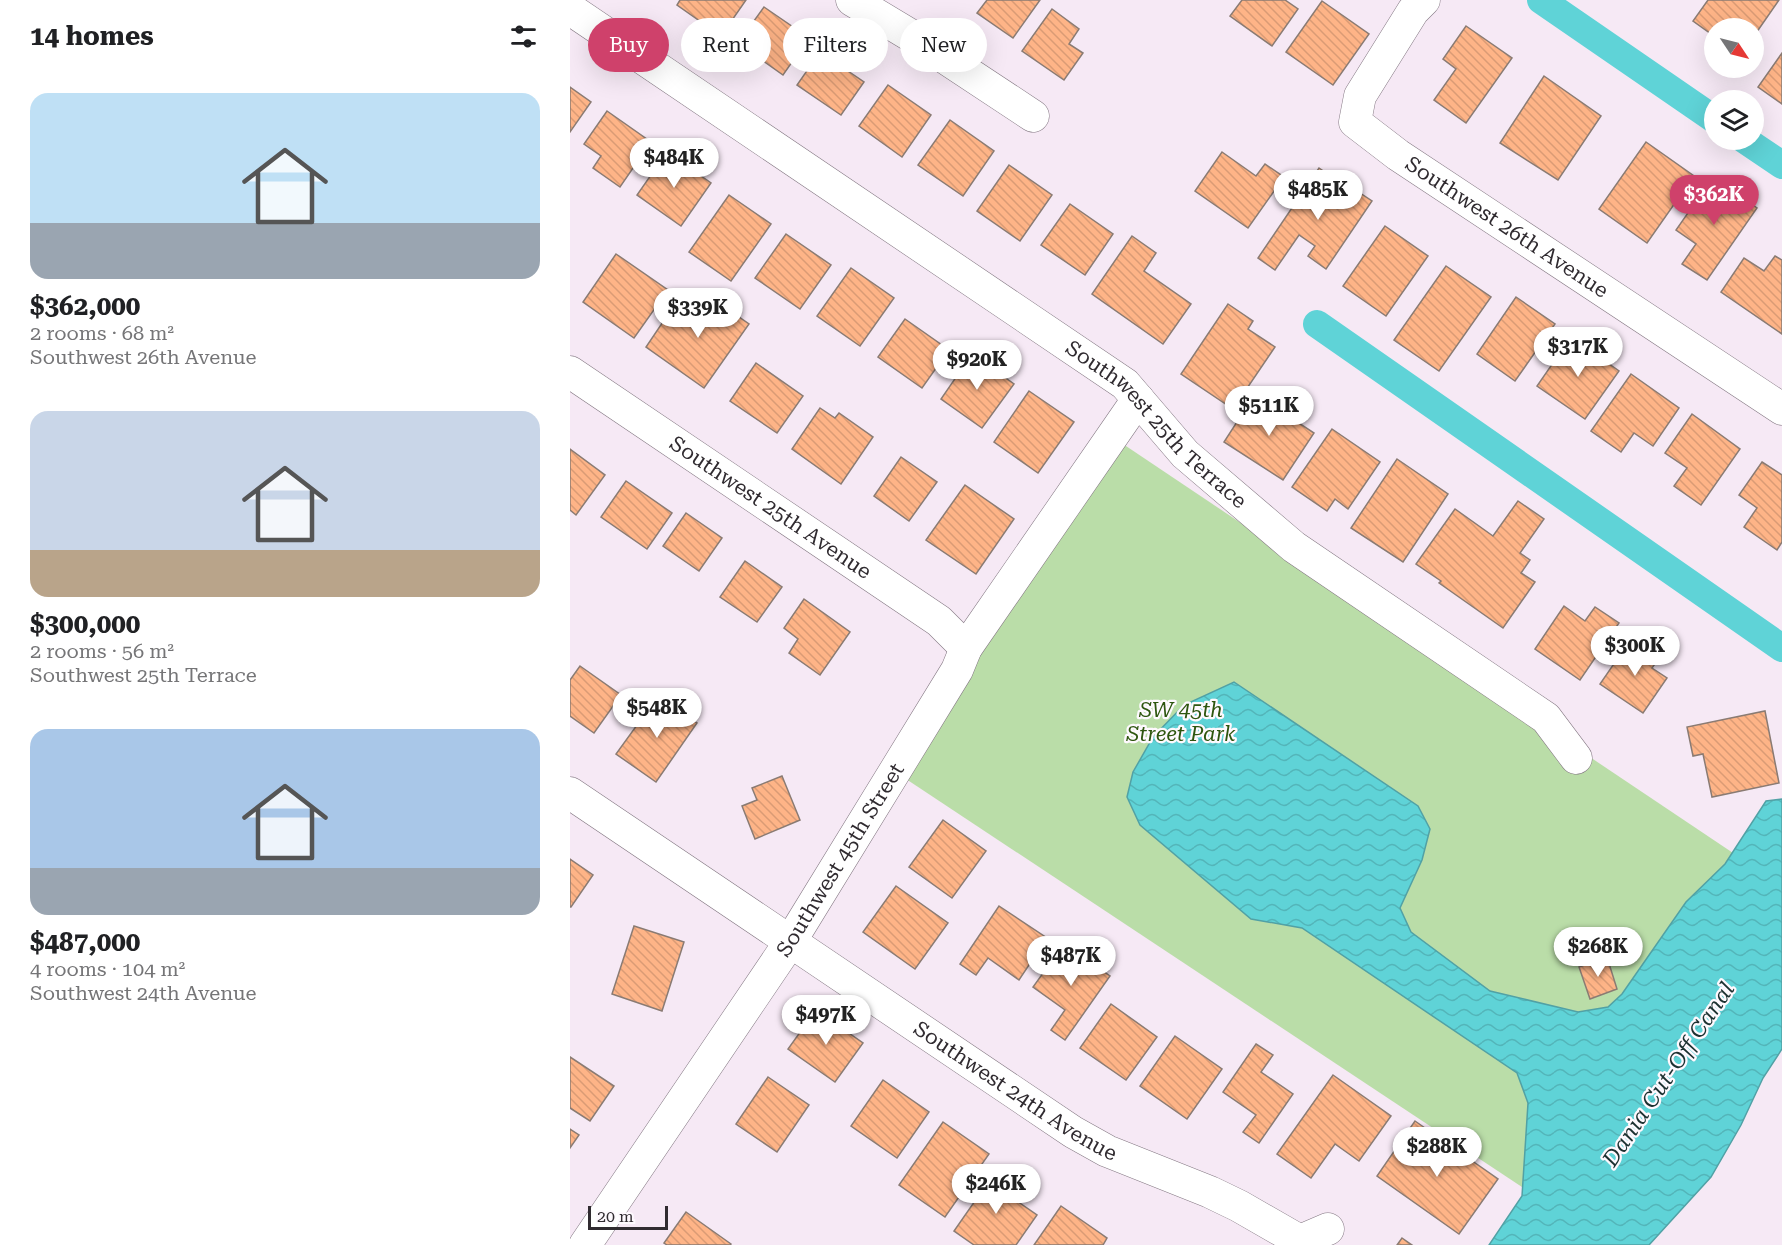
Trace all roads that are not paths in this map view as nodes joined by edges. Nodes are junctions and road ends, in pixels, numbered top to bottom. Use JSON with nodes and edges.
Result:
{"nodes":[{"id":1,"x":852,"y":0,"type":"edge"},
{"id":2,"x":1411,"y":4,"type":"edge"},
{"id":3,"x":570,"y":9,"type":"edge"},
{"id":4,"x":1033,"y":116,"type":"dead end"},
{"id":5,"x":570,"y":372,"type":"edge"},
{"id":6,"x":1138,"y":399,"type":"junction"},
{"id":7,"x":1782,"y":410,"type":"edge"},
{"id":8,"x":966,"y":648,"type":"junction"},
{"id":9,"x":1576,"y":758,"type":"dead end"},
{"id":10,"x":570,"y":793,"type":"edge"},
{"id":11,"x":790,"y":942,"type":"junction"},
{"id":12,"x":1328,"y":1229,"type":"dead end"},
{"id":13,"x":585,"y":1245,"type":"edge"}],
"edges":[{"from":1,"to":4,"type":"street"},
{"from":2,"to":7,"type":"street","name":"Southwest 26th Avenue"},
{"from":3,"to":6,"type":"street","name":"Southwest 25th Terrace"},
{"from":5,"to":8,"type":"street","name":"Southwest 25th Avenue"},
{"from":6,"to":8,"type":"street","name":"Southwest 45th Street"},
{"from":6,"to":9,"type":"street","name":"Southwest 25th Terrace"},
{"from":8,"to":11,"type":"street","name":"Southwest 45th Street"},
{"from":10,"to":11,"type":"street","name":"Southwest 24th Avenue"},
{"from":11,"to":12,"type":"street","name":"Southwest 24th Avenue"},
{"from":11,"to":13,"type":"street","name":"Southwest 45th Street"}]}
